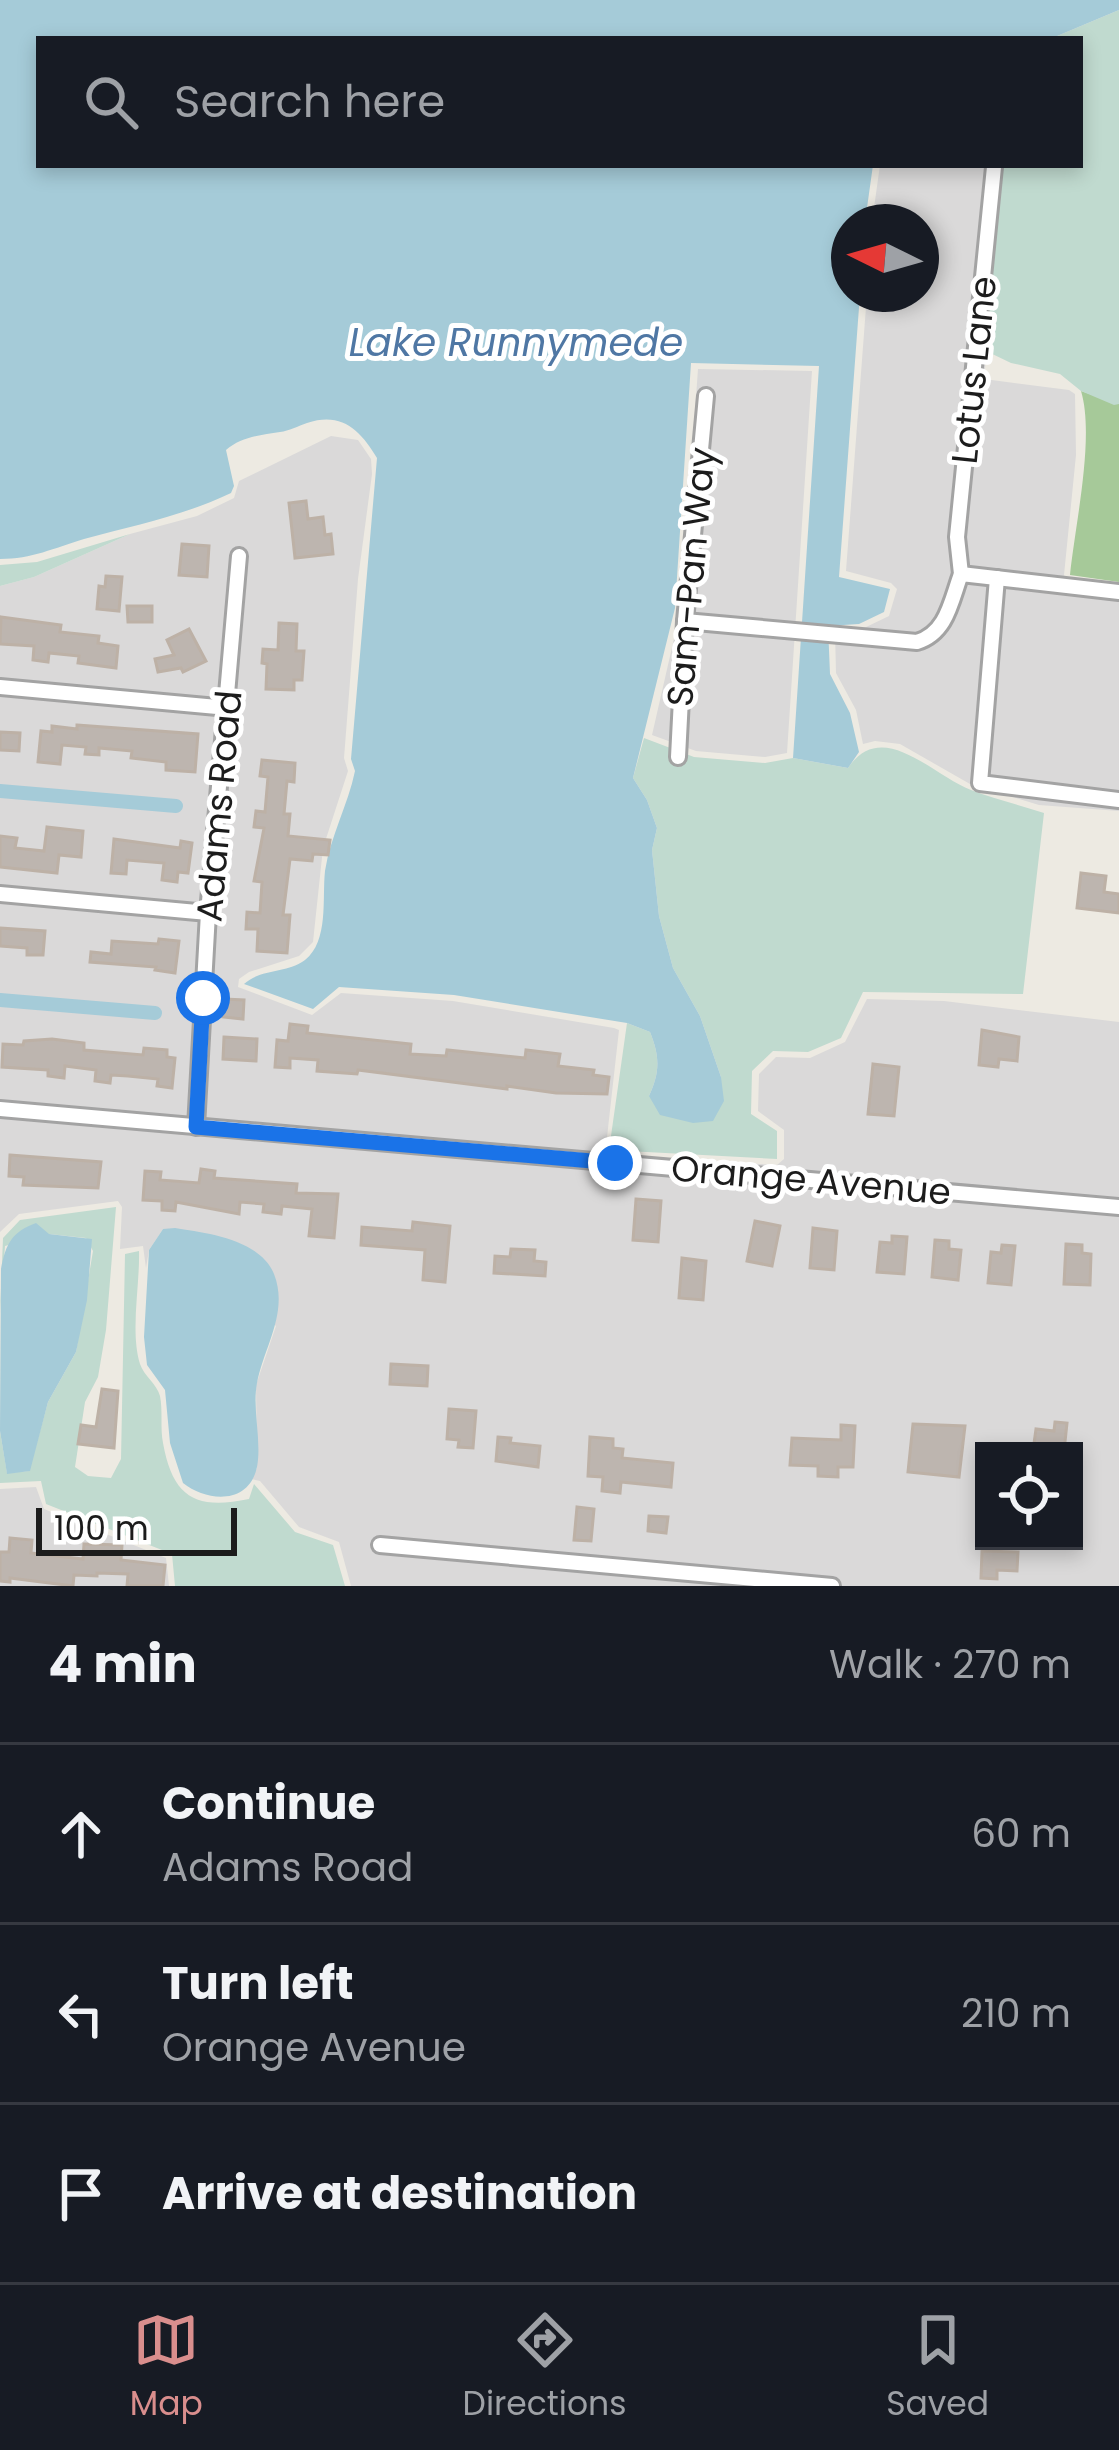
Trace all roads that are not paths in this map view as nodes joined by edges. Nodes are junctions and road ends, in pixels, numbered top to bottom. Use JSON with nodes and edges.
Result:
{"nodes":[{"id":1,"x":994,"y":168,"type":"edge"},
{"id":2,"x":706,"y":396,"type":"dead end"},
{"id":3,"x":239,"y":556,"type":"dead end"},
{"id":4,"x":961,"y":574,"type":"junction"},
{"id":5,"x":997,"y":578,"type":"junction"},
{"id":6,"x":1119,"y":592,"type":"edge"},
{"id":7,"x":685,"y":621,"type":"junction"},
{"id":8,"x":0,"y":687,"type":"edge"},
{"id":9,"x":228,"y":708,"type":"junction"},
{"id":10,"x":678,"y":758,"type":"dead end"},
{"id":11,"x":1119,"y":800,"type":"edge"},
{"id":12,"x":0,"y":894,"type":"edge"},
{"id":13,"x":208,"y":913,"type":"junction"},
{"id":14,"x":0,"y":1109,"type":"edge"},
{"id":15,"x":196,"y":1127,"type":"junction"},
{"id":16,"x":1119,"y":1207,"type":"edge"},
{"id":17,"x":380,"y":1545,"type":"dead end"},
{"id":18,"x":832,"y":1586,"type":"edge"}],
"edges":[{"from":1,"to":4,"type":"street","name":"Lotus Lane"},
{"from":2,"to":7,"type":"street","name":"Sam-Pan Way"},
{"from":3,"to":9,"type":"street","name":"Adams Road"},
{"from":4,"to":5,"type":"street"},
{"from":4,"to":7,"type":"street"},
{"from":5,"to":6,"type":"street"},
{"from":5,"to":11,"type":"street"},
{"from":7,"to":10,"type":"street","name":"Sam-Pan Way"},
{"from":8,"to":9,"type":"street"},
{"from":9,"to":13,"type":"street","name":"Adams Road"},
{"from":12,"to":13,"type":"street"},
{"from":13,"to":15,"type":"street","name":"Adams Road"},
{"from":14,"to":15,"type":"street","name":"Orange Avenue"},
{"from":15,"to":16,"type":"street","name":"Orange Avenue"},
{"from":17,"to":18,"type":"street"}]}
